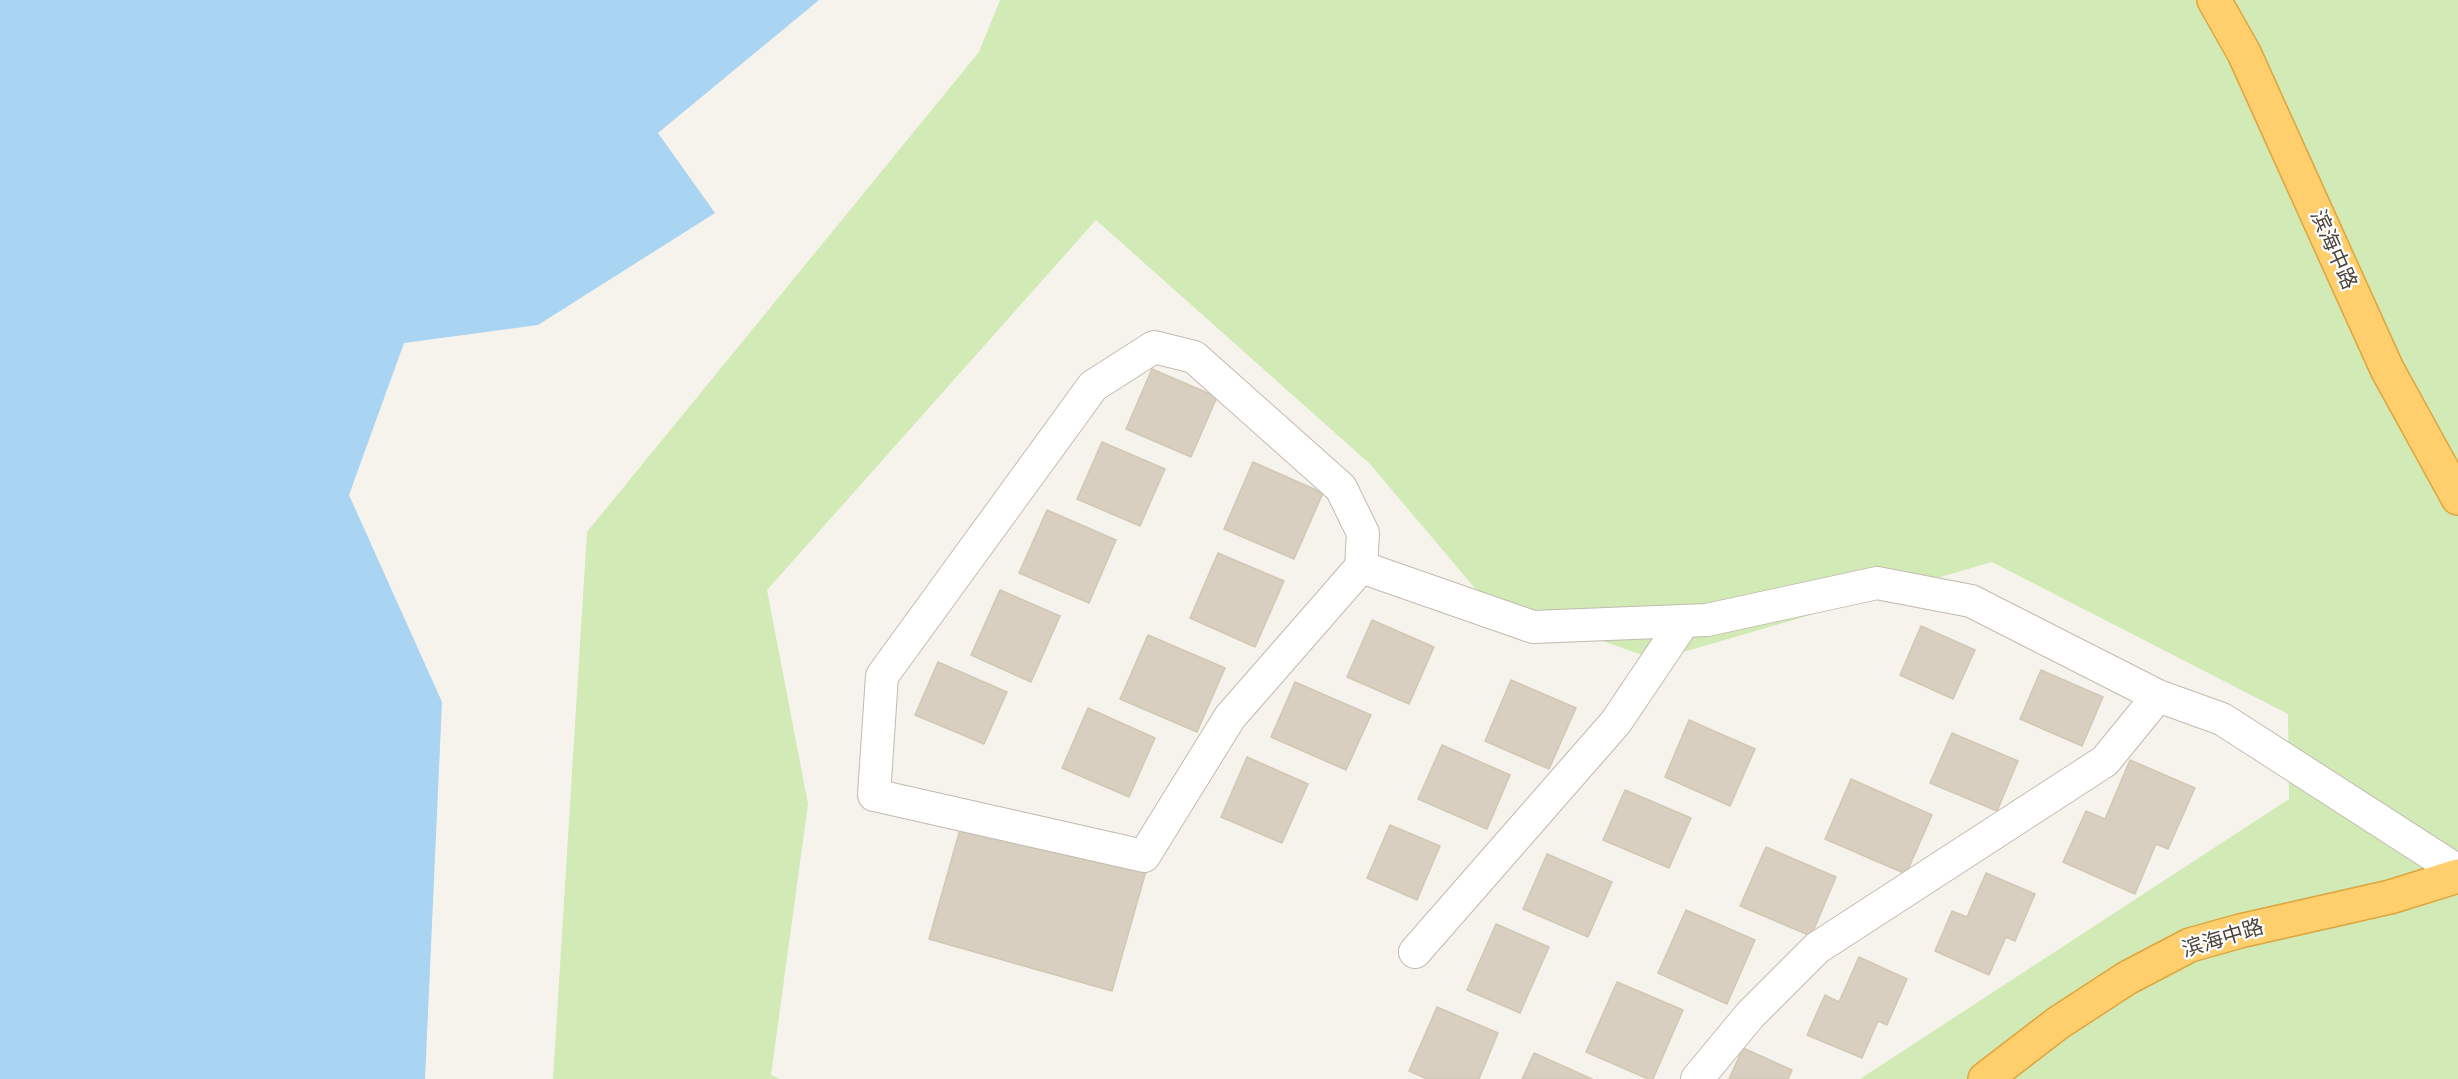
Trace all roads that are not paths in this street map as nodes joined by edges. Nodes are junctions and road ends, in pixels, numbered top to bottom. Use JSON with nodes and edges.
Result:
{"nodes":[{"id":1,"x":2214,"y":0,"type":"edge"},
{"id":2,"x":2458,"y":498,"type":"edge"},
{"id":3,"x":1360,"y":567,"type":"junction"},
{"id":4,"x":1684,"y":621,"type":"junction"},
{"id":5,"x":2158,"y":696,"type":"junction"},
{"id":6,"x":2458,"y":871,"type":"edge"},
{"id":7,"x":2458,"y":876,"type":"edge"},
{"id":8,"x":1415,"y":952,"type":"dead end"},
{"id":9,"x":1697,"y":1079,"type":"edge"},
{"id":10,"x":1985,"y":1079,"type":"edge"}],
"edges":[{"from":1,"to":2,"type":"highway","name":"滨海中路"},
{"from":3,"to":3,"type":"street"},
{"from":3,"to":4,"type":"street"},
{"from":4,"to":5,"type":"street"},
{"from":4,"to":8,"type":"street"},
{"from":5,"to":6,"type":"street"},
{"from":5,"to":9,"type":"street"},
{"from":7,"to":10,"type":"highway","name":"滨海中路"}]}
